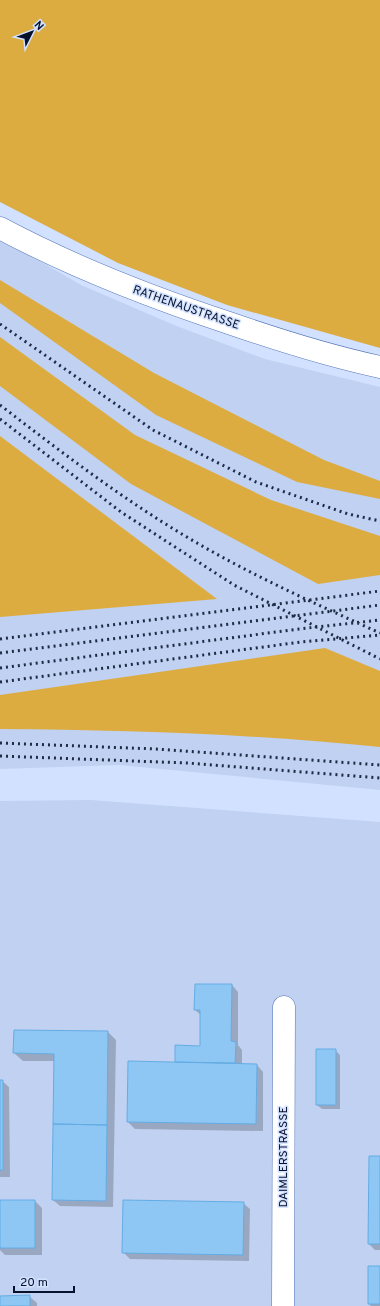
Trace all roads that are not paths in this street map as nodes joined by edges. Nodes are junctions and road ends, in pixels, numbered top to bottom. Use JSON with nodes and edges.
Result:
{"nodes":[{"id":1,"x":0,"y":228,"type":"edge"},
{"id":2,"x":380,"y":367,"type":"edge"},
{"id":3,"x":284,"y":1007,"type":"dead end"},
{"id":4,"x":283,"y":1306,"type":"edge"}],
"edges":[{"from":1,"to":2,"type":"street","name":"RATHENAUSTRASSE"},
{"from":3,"to":4,"type":"street","name":"DAIMLERSTRASSE"}]}
